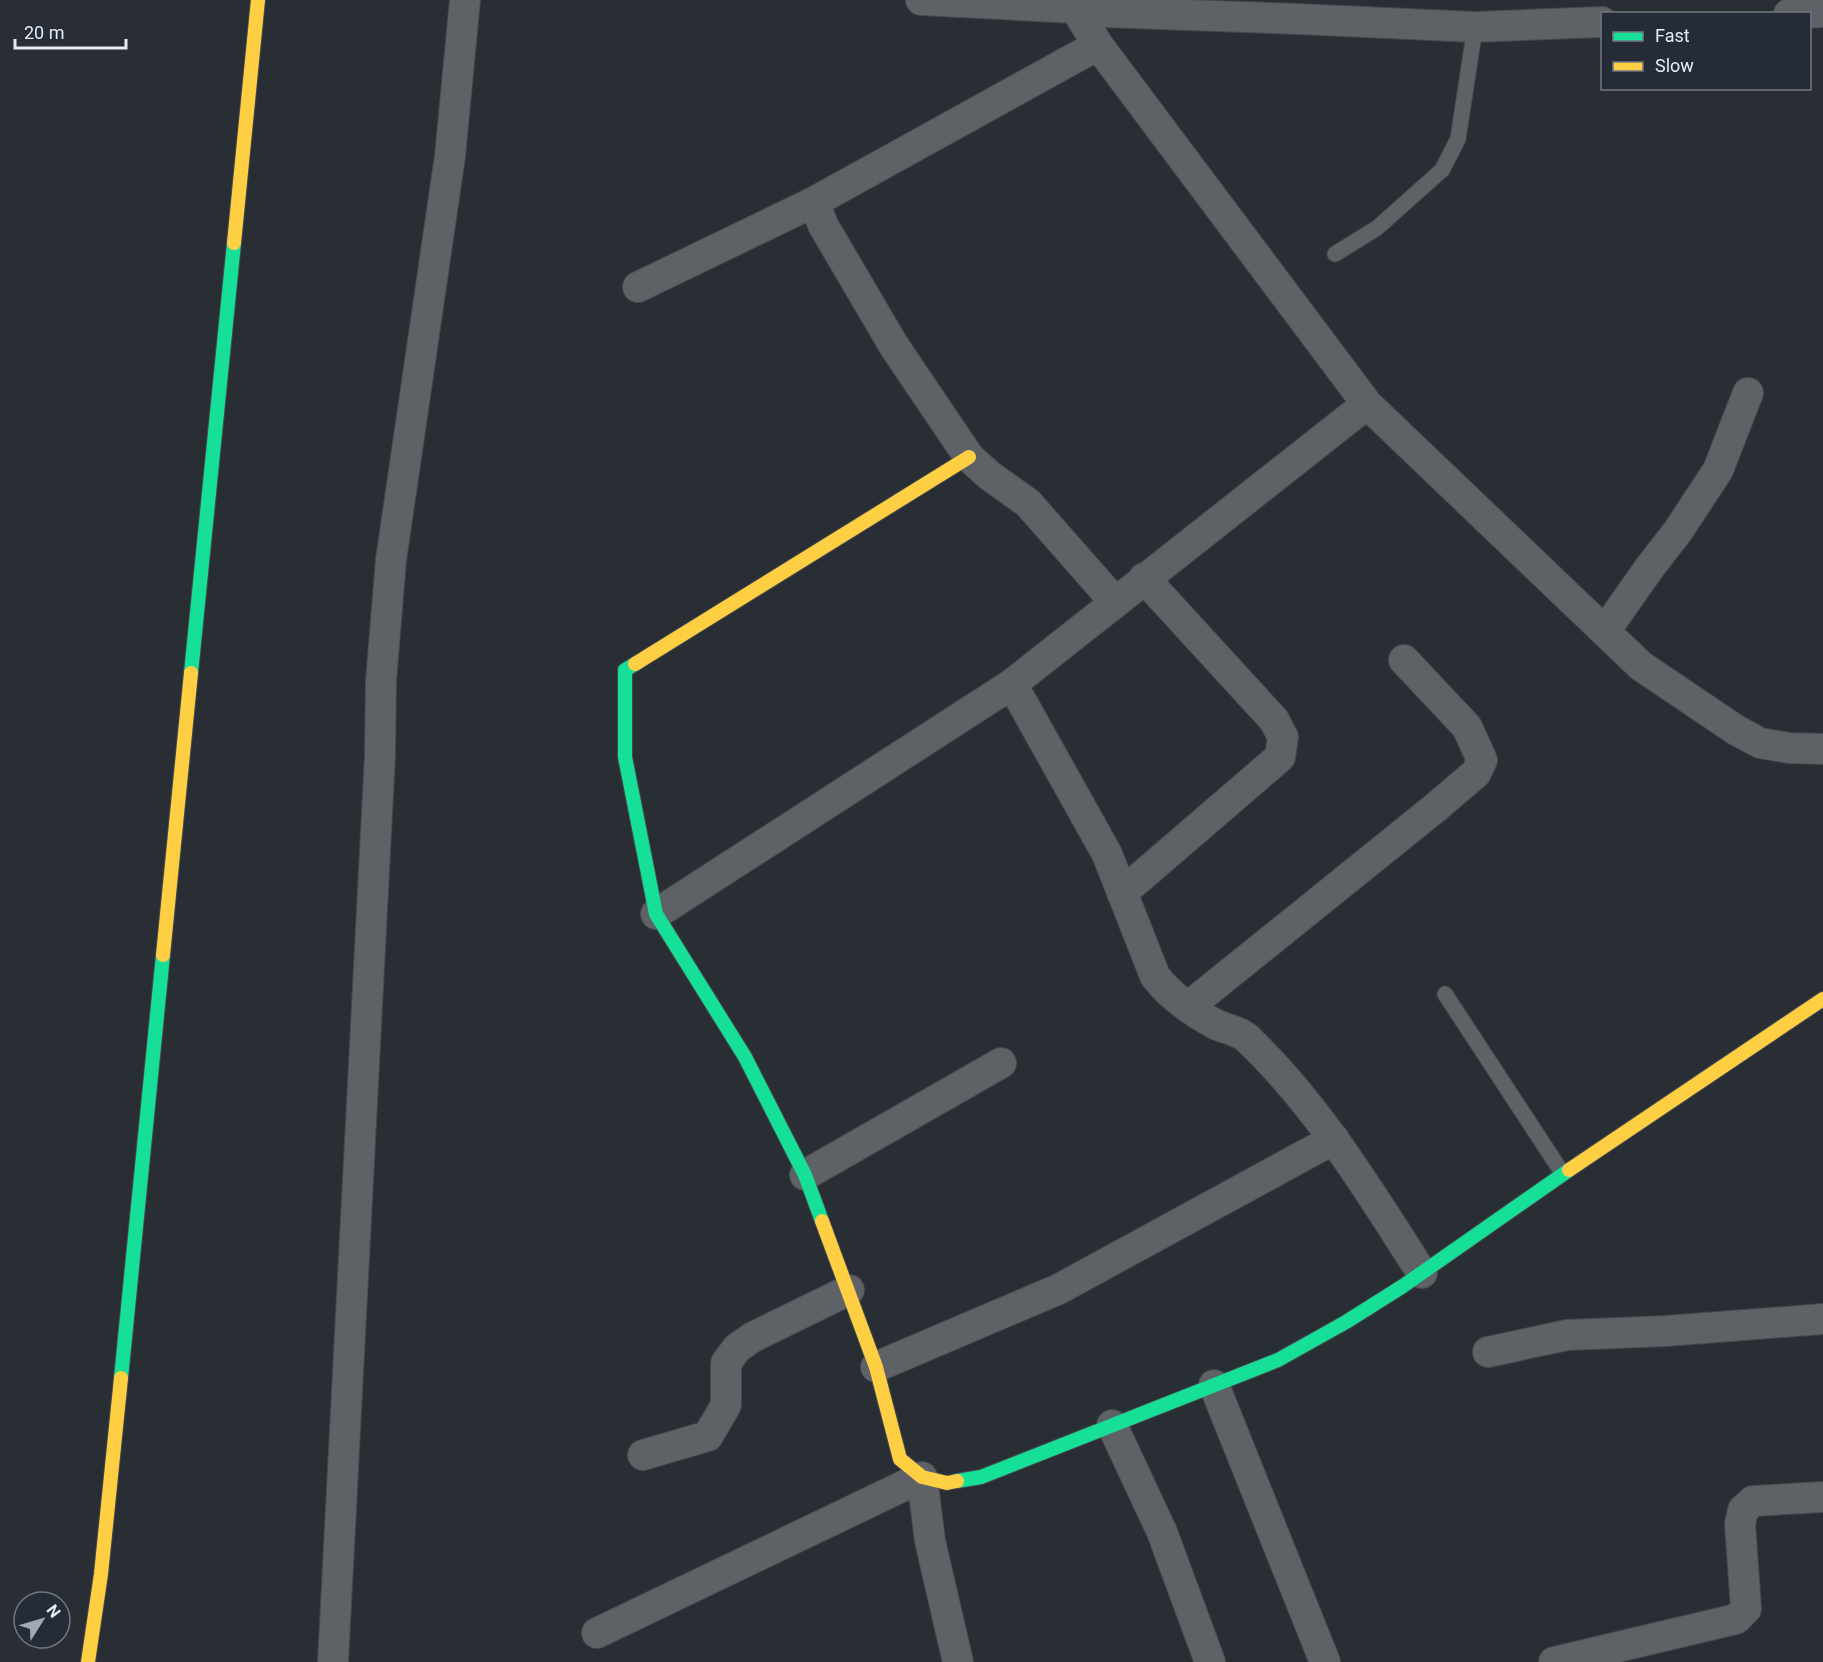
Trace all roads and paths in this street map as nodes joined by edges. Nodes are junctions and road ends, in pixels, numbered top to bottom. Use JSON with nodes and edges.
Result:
{"nodes":[{"id":1,"x":258,"y":0,"type":"edge"},
{"id":2,"x":465,"y":0,"type":"edge"},
{"id":3,"x":921,"y":0,"type":"edge"},
{"id":4,"x":1108,"y":6,"type":"edge"},
{"id":5,"x":1075,"y":8,"type":"junction"},
{"id":6,"x":1601,"y":22,"type":"edge"},
{"id":7,"x":1475,"y":27,"type":"junction"},
{"id":8,"x":1098,"y":45,"type":"junction"},
{"id":9,"x":814,"y":202,"type":"junction"},
{"id":10,"x":1335,"y":254,"type":"dead end"},
{"id":11,"x":638,"y":287,"type":"dead end"},
{"id":12,"x":1748,"y":393,"type":"dead end"},
{"id":13,"x":1367,"y":404,"type":"junction"},
{"id":14,"x":969,"y":457,"type":"junction"},
{"id":15,"x":1144,"y":578,"type":"junction"},
{"id":16,"x":1115,"y":602,"type":"junction"},
{"id":17,"x":1605,"y":632,"type":"junction"},
{"id":18,"x":1404,"y":660,"type":"dead end"},
{"id":19,"x":1012,"y":684,"type":"junction"},
{"id":20,"x":1823,"y":748,"type":"edge"},
{"id":21,"x":1122,"y":893,"type":"junction"},
{"id":22,"x":656,"y":914,"type":"junction"},
{"id":23,"x":1445,"y":994,"type":"dead end"},
{"id":24,"x":1823,"y":999,"type":"edge"},
{"id":25,"x":1188,"y":1007,"type":"junction"},
{"id":26,"x":1001,"y":1063,"type":"dead end"},
{"id":27,"x":1334,"y":1139,"type":"junction"},
{"id":28,"x":1563,"y":1174,"type":"junction"},
{"id":29,"x":805,"y":1175,"type":"junction"},
{"id":30,"x":1422,"y":1273,"type":"junction"},
{"id":31,"x":849,"y":1290,"type":"junction"},
{"id":32,"x":1823,"y":1319,"type":"edge"},
{"id":33,"x":1488,"y":1352,"type":"dead end"},
{"id":34,"x":876,"y":1367,"type":"junction"},
{"id":35,"x":1214,"y":1385,"type":"junction"},
{"id":36,"x":1112,"y":1425,"type":"junction"},
{"id":37,"x":643,"y":1455,"type":"dead end"},
{"id":38,"x":922,"y":1477,"type":"junction"},
{"id":39,"x":1823,"y":1497,"type":"edge"},
{"id":40,"x":597,"y":1634,"type":"dead end"},
{"id":41,"x":88,"y":1662,"type":"edge"},
{"id":42,"x":333,"y":1662,"type":"edge"},
{"id":43,"x":958,"y":1662,"type":"edge"},
{"id":44,"x":1210,"y":1662,"type":"edge"},
{"id":45,"x":1325,"y":1662,"type":"edge"},
{"id":46,"x":1554,"y":1662,"type":"edge"}],
"edges":[{"from":1,"to":41,"type":"street"},
{"from":2,"to":42,"type":"street"},
{"from":3,"to":5,"type":"street"},
{"from":4,"to":5,"type":"street"},
{"from":4,"to":7,"type":"street"},
{"from":5,"to":8,"type":"street"},
{"from":6,"to":7,"type":"street"},
{"from":7,"to":10,"type":"lane"},
{"from":8,"to":9,"type":"street"},
{"from":8,"to":13,"type":"street"},
{"from":9,"to":11,"type":"street"},
{"from":9,"to":14,"type":"street"},
{"from":12,"to":17,"type":"street"},
{"from":13,"to":15,"type":"street"},
{"from":13,"to":17,"type":"street"},
{"from":14,"to":16,"type":"street"},
{"from":14,"to":22,"type":"street"},
{"from":15,"to":16,"type":"street"},
{"from":15,"to":21,"type":"street"},
{"from":16,"to":19,"type":"street"},
{"from":17,"to":20,"type":"street"},
{"from":18,"to":25,"type":"street"},
{"from":19,"to":21,"type":"street"},
{"from":19,"to":22,"type":"street"},
{"from":21,"to":25,"type":"street"},
{"from":22,"to":29,"type":"street"},
{"from":23,"to":28,"type":"lane"},
{"from":24,"to":28,"type":"street"},
{"from":25,"to":27,"type":"street"},
{"from":26,"to":29,"type":"street"},
{"from":27,"to":30,"type":"street"},
{"from":27,"to":34,"type":"street"},
{"from":28,"to":30,"type":"street"},
{"from":29,"to":31,"type":"street"},
{"from":30,"to":35,"type":"street"},
{"from":31,"to":34,"type":"street"},
{"from":31,"to":37,"type":"street"},
{"from":32,"to":33,"type":"street"},
{"from":34,"to":38,"type":"street"},
{"from":35,"to":36,"type":"street"},
{"from":35,"to":45,"type":"street"},
{"from":36,"to":38,"type":"street"},
{"from":36,"to":44,"type":"street"},
{"from":38,"to":40,"type":"street"},
{"from":38,"to":43,"type":"street"},
{"from":39,"to":46,"type":"street"}]}
